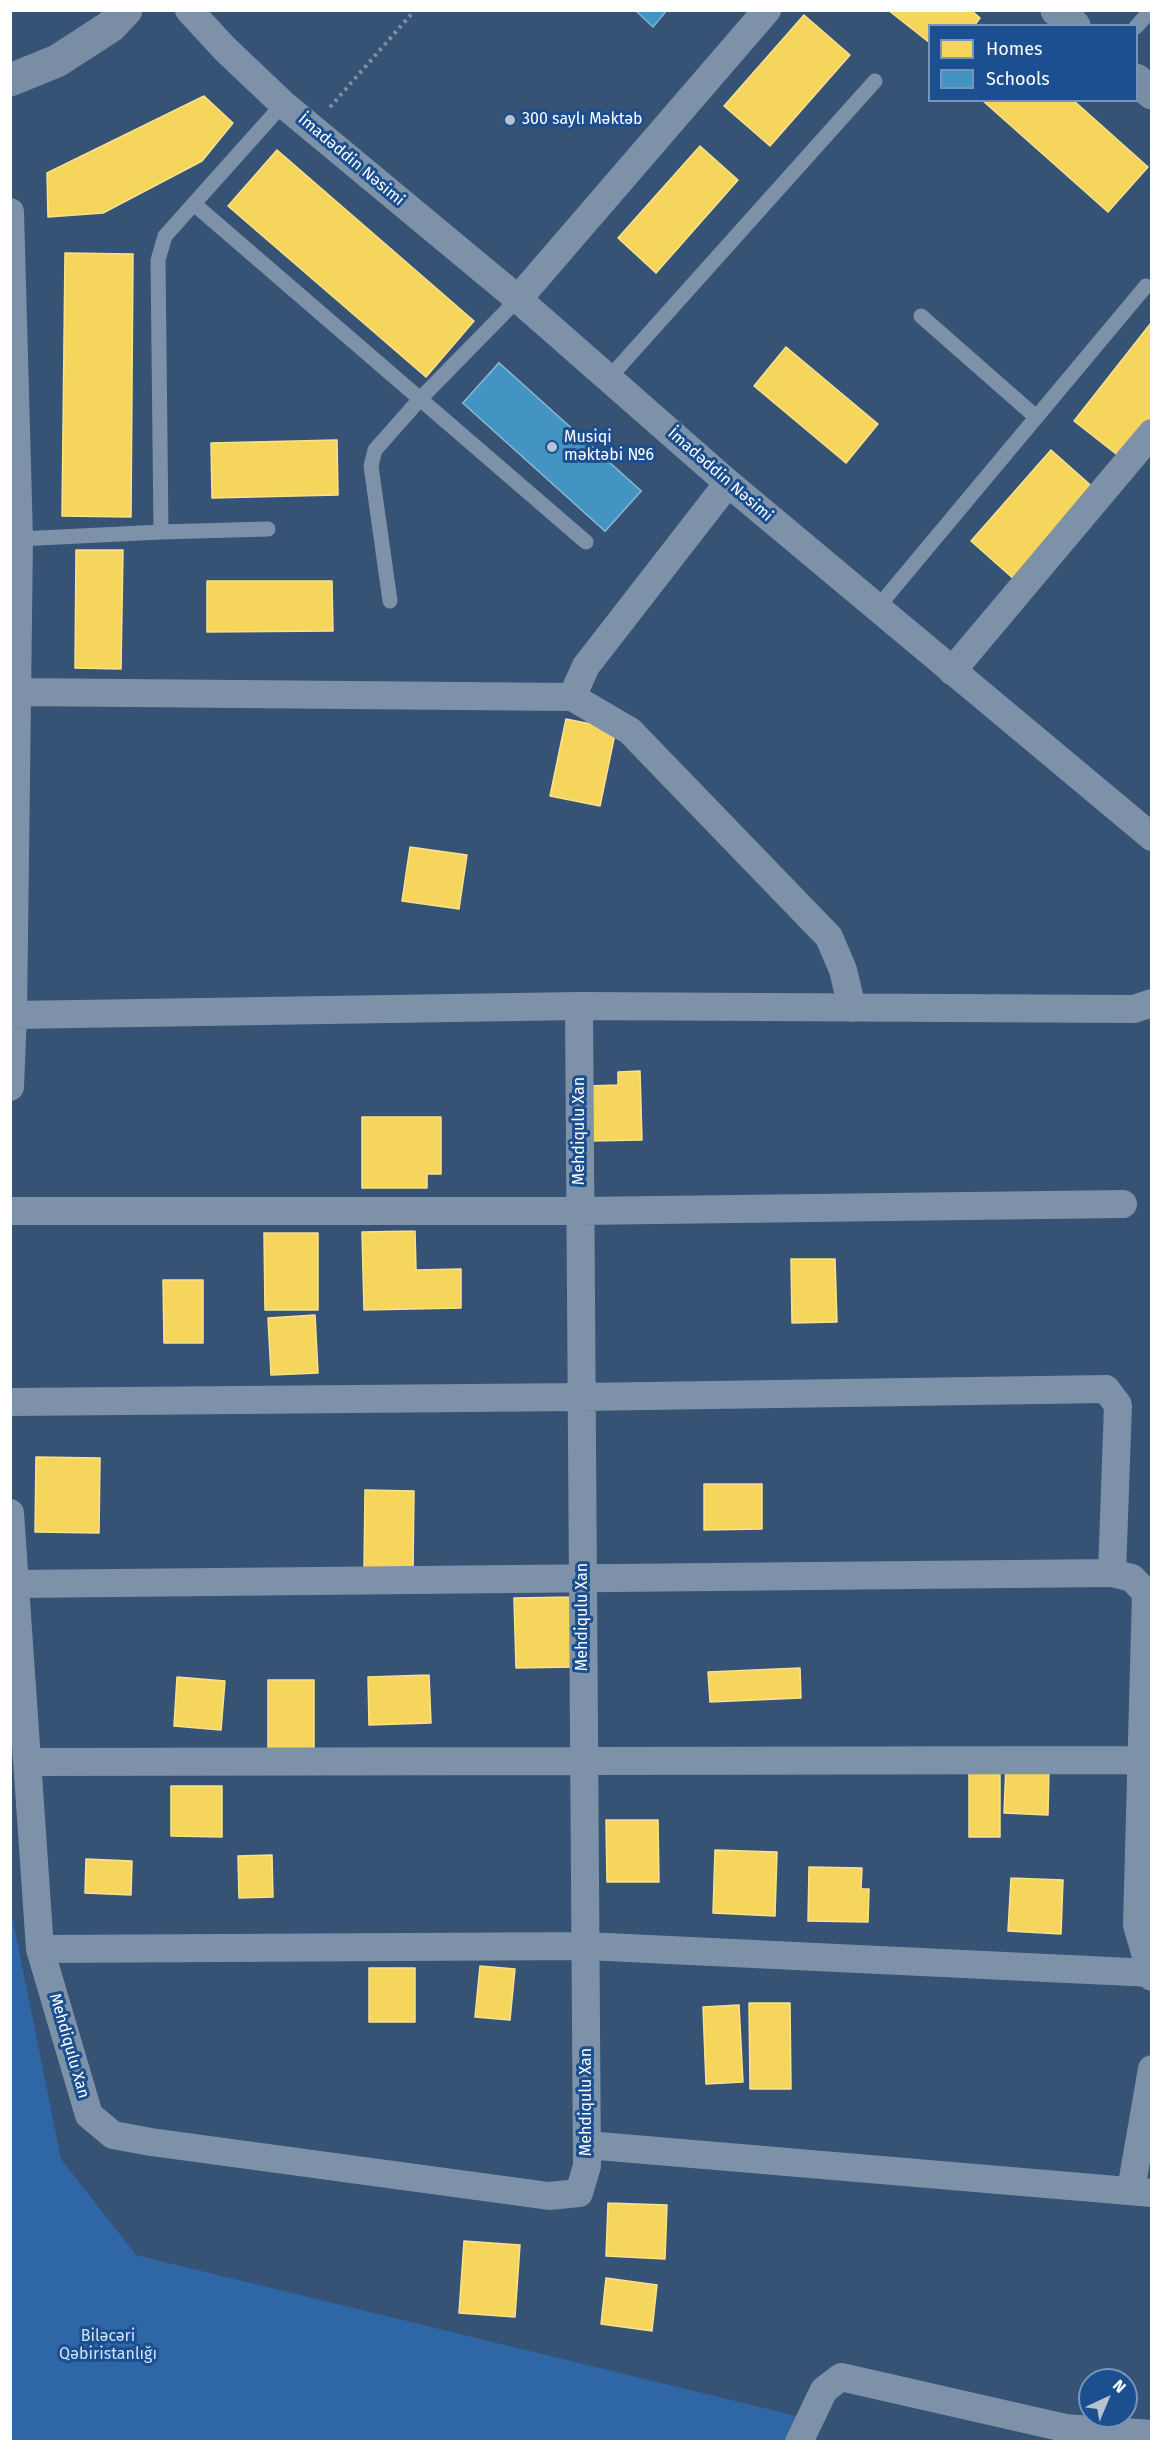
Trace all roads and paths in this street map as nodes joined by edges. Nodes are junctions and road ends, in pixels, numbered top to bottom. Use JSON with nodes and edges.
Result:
{"nodes":[{"id":1,"x":126,"y":10,"type":"edge"},
{"id":2,"x":189,"y":10,"type":"edge"},
{"id":3,"x":415,"y":10,"type":"edge"},
{"id":4,"x":768,"y":10,"type":"edge"},
{"id":5,"x":1056,"y":10,"type":"edge"},
{"id":6,"x":1151,"y":10,"type":"edge"},
{"id":7,"x":1072,"y":24,"type":"edge"},
{"id":8,"x":1138,"y":26,"type":"edge"},
{"id":9,"x":10,"y":80,"type":"edge"},
{"id":10,"x":875,"y":81,"type":"dead end"},
{"id":11,"x":1138,"y":81,"type":"edge"},
{"id":12,"x":1152,"y":93,"type":"edge"},
{"id":13,"x":282,"y":104,"type":"junction"},
{"id":14,"x":312,"y":128,"type":"junction"},
{"id":15,"x":194,"y":204,"type":"junction"},
{"id":16,"x":10,"y":212,"type":"edge"},
{"id":17,"x":1146,"y":286,"type":"dead end"},
{"id":18,"x":518,"y":300,"type":"junction"},
{"id":19,"x":921,"y":316,"type":"dead end"},
{"id":20,"x":609,"y":378,"type":"junction"},
{"id":21,"x":420,"y":399,"type":"junction"},
{"id":22,"x":1036,"y":417,"type":"junction"},
{"id":23,"x":1152,"y":433,"type":"edge"},
{"id":24,"x":14,"y":474,"type":"edge"},
{"id":25,"x":728,"y":483,"type":"junction"},
{"id":26,"x":268,"y":529,"type":"dead end"},
{"id":27,"x":161,"y":532,"type":"junction"},
{"id":28,"x":19,"y":539,"type":"junction"},
{"id":29,"x":586,"y":542,"type":"dead end"},
{"id":30,"x":390,"y":600,"type":"dead end"},
{"id":31,"x":877,"y":608,"type":"junction"},
{"id":32,"x":14,"y":659,"type":"edge"},
{"id":33,"x":952,"y":671,"type":"junction"},
{"id":34,"x":16,"y":692,"type":"junction"},
{"id":35,"x":572,"y":697,"type":"junction"},
{"id":36,"x":1152,"y":837,"type":"edge"},
{"id":37,"x":1152,"y":1003,"type":"edge"},
{"id":38,"x":579,"y":1006,"type":"junction"},
{"id":39,"x":852,"y":1008,"type":"junction"},
{"id":40,"x":12,"y":1015,"type":"edge"},
{"id":41,"x":10,"y":1087,"type":"edge"},
{"id":42,"x":1123,"y":1204,"type":"dead end"},
{"id":43,"x":10,"y":1211,"type":"edge"},
{"id":44,"x":580,"y":1211,"type":"junction"},
{"id":45,"x":581,"y":1397,"type":"junction"},
{"id":46,"x":10,"y":1402,"type":"edge"},
{"id":47,"x":10,"y":1513,"type":"edge"},
{"id":48,"x":1112,"y":1573,"type":"junction"},
{"id":49,"x":583,"y":1577,"type":"junction"},
{"id":50,"x":16,"y":1584,"type":"junction"},
{"id":51,"x":584,"y":1760,"type":"junction"},
{"id":52,"x":1142,"y":1760,"type":"junction"},
{"id":53,"x":28,"y":1761,"type":"junction"},
{"id":54,"x":586,"y":1946,"type":"junction"},
{"id":55,"x":40,"y":1949,"type":"junction"},
{"id":56,"x":1151,"y":1974,"type":"edge"},
{"id":57,"x":1152,"y":2069,"type":"edge"},
{"id":58,"x":587,"y":2145,"type":"junction"},
{"id":59,"x":1141,"y":2192,"type":"edge"},
{"id":60,"x":1152,"y":2434,"type":"edge"},
{"id":61,"x":799,"y":2442,"type":"edge"}],
"edges":[{"from":1,"to":9,"type":"main road"},
{"from":2,"to":13,"type":"street","name":"İmadəddin Nəsimi"},
{"from":3,"to":14,"type":"path"},
{"from":4,"to":18,"type":"street"},
{"from":5,"to":7,"type":"main road"},
{"from":6,"to":8,"type":"lane"},
{"from":10,"to":20,"type":"lane"},
{"from":11,"to":12,"type":"main road"},
{"from":13,"to":14,"type":"street","name":"İmadəddin Nəsimi"},
{"from":13,"to":15,"type":"lane"},
{"from":14,"to":18,"type":"street","name":"İmadəddin Nəsimi"},
{"from":15,"to":21,"type":"lane"},
{"from":15,"to":27,"type":"lane"},
{"from":16,"to":24,"type":"street"},
{"from":17,"to":22,"type":"lane"},
{"from":18,"to":20,"type":"street","name":"İmadəddin Nəsimi"},
{"from":18,"to":21,"type":"lane"},
{"from":19,"to":22,"type":"lane"},
{"from":20,"to":25,"type":"street","name":"İmadəddin Nəsimi"},
{"from":21,"to":29,"type":"lane"},
{"from":21,"to":30,"type":"lane"},
{"from":22,"to":31,"type":"lane"},
{"from":23,"to":33,"type":"street"},
{"from":24,"to":28,"type":"street"},
{"from":25,"to":31,"type":"street","name":"İmadəddin Nəsimi"},
{"from":25,"to":35,"type":"street"},
{"from":26,"to":27,"type":"lane"},
{"from":27,"to":28,"type":"lane"},
{"from":28,"to":32,"type":"street"},
{"from":31,"to":33,"type":"street","name":"İmadəddin Nəsimi"},
{"from":32,"to":34,"type":"street"},
{"from":33,"to":36,"type":"street","name":"İmadəddin Nəsimi"},
{"from":34,"to":35,"type":"street"},
{"from":34,"to":40,"type":"street"},
{"from":35,"to":39,"type":"street"},
{"from":37,"to":39,"type":"street"},
{"from":38,"to":39,"type":"street"},
{"from":38,"to":40,"type":"street"},
{"from":38,"to":44,"type":"street","name":"Mehdiqulu Xan"},
{"from":40,"to":41,"type":"street"},
{"from":42,"to":44,"type":"street"},
{"from":43,"to":44,"type":"street"},
{"from":44,"to":45,"type":"street","name":"Mehdiqulu Xan"},
{"from":45,"to":46,"type":"street"},
{"from":45,"to":48,"type":"street"},
{"from":45,"to":49,"type":"street","name":"Mehdiqulu Xan"},
{"from":47,"to":50,"type":"street","name":"Mehdiqulu Xan"},
{"from":48,"to":49,"type":"street"},
{"from":48,"to":52,"type":"street"},
{"from":49,"to":50,"type":"street"},
{"from":49,"to":51,"type":"street","name":"Mehdiqulu Xan"},
{"from":50,"to":53,"type":"street","name":"Mehdiqulu Xan"},
{"from":51,"to":52,"type":"street"},
{"from":51,"to":53,"type":"street"},
{"from":51,"to":54,"type":"street","name":"Mehdiqulu Xan"},
{"from":52,"to":56,"type":"street"},
{"from":53,"to":55,"type":"street","name":"Mehdiqulu Xan"},
{"from":54,"to":55,"type":"street"},
{"from":54,"to":56,"type":"street"},
{"from":54,"to":58,"type":"street","name":"Mehdiqulu Xan"},
{"from":55,"to":58,"type":"street","name":"Mehdiqulu Xan"},
{"from":57,"to":59,"type":"street"},
{"from":58,"to":59,"type":"street"},
{"from":60,"to":61,"type":"street"}]}
